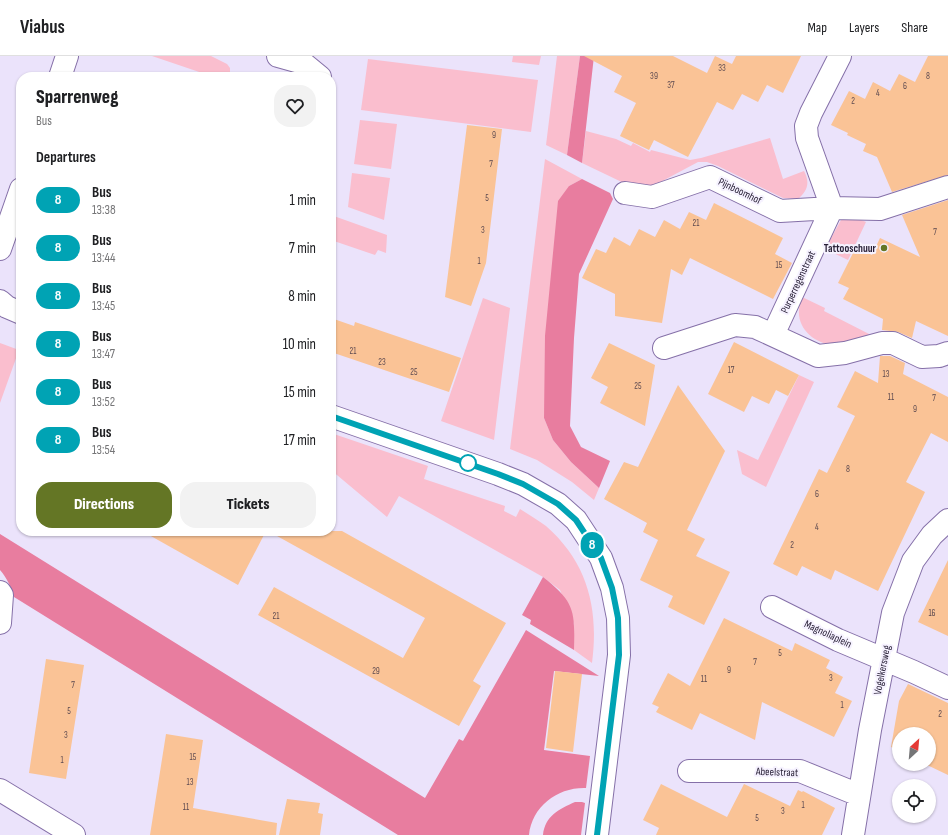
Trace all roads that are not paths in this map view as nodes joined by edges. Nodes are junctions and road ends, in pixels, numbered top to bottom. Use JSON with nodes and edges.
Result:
{"nodes":[{"id":1,"x":67,"y":56,"type":"edge"},
{"id":2,"x":278,"y":56,"type":"edge"},
{"id":3,"x":840,"y":56,"type":"edge"},
{"id":4,"x":62,"y":72,"type":"edge"},
{"id":5,"x":314,"y":72,"type":"edge"},
{"id":6,"x":948,"y":187,"type":"edge"},
{"id":7,"x":626,"y":193,"type":"dead end"},
{"id":8,"x":16,"y":203,"type":"edge"},
{"id":9,"x":832,"y":208,"type":"junction"},
{"id":10,"x":0,"y":249,"type":"edge"},
{"id":11,"x":0,"y":301,"type":"edge"},
{"id":12,"x":16,"y":311,"type":"edge"},
{"id":13,"x":773,"y":335,"type":"junction"},
{"id":14,"x":664,"y":348,"type":"dead end"},
{"id":15,"x":948,"y":353,"type":"edge"},
{"id":16,"x":336,"y":418,"type":"edge"},
{"id":17,"x":948,"y":520,"type":"edge"},
{"id":18,"x":0,"y":592,"type":"edge"},
{"id":19,"x":772,"y":607,"type":"dead end"},
{"id":20,"x":0,"y":623,"type":"edge"},
{"id":21,"x":884,"y":659,"type":"junction"},
{"id":22,"x":948,"y":688,"type":"edge"},
{"id":23,"x":689,"y":770,"type":"dead end"},
{"id":24,"x":0,"y":790,"type":"edge"},
{"id":25,"x":859,"y":794,"type":"junction"},
{"id":26,"x":74,"y":835,"type":"edge"},
{"id":27,"x":596,"y":835,"type":"edge"},
{"id":28,"x":853,"y":835,"type":"edge"}],
"edges":[{"from":1,"to":4,"type":"street"},
{"from":2,"to":5,"type":"street"},
{"from":3,"to":9,"type":"street"},
{"from":6,"to":9,"type":"street","name":"Pijnboomhof"},
{"from":7,"to":9,"type":"street","name":"Pijnboomhof"},
{"from":8,"to":10,"type":"street"},
{"from":9,"to":13,"type":"street","name":"Purperregenstraat"},
{"from":11,"to":12,"type":"street"},
{"from":13,"to":14,"type":"street"},
{"from":13,"to":15,"type":"street"},
{"from":16,"to":27,"type":"street"},
{"from":17,"to":21,"type":"street","name":"Vogelkersweg"},
{"from":18,"to":20,"type":"street"},
{"from":19,"to":21,"type":"street","name":"Magnoliaplein"},
{"from":21,"to":22,"type":"street","name":"Magnoliaplein"},
{"from":21,"to":25,"type":"street","name":"Vogelkersweg"},
{"from":23,"to":25,"type":"street","name":"Abeelstraat"},
{"from":24,"to":26,"type":"street"},
{"from":25,"to":28,"type":"street","name":"Vogelkersweg"}]}
